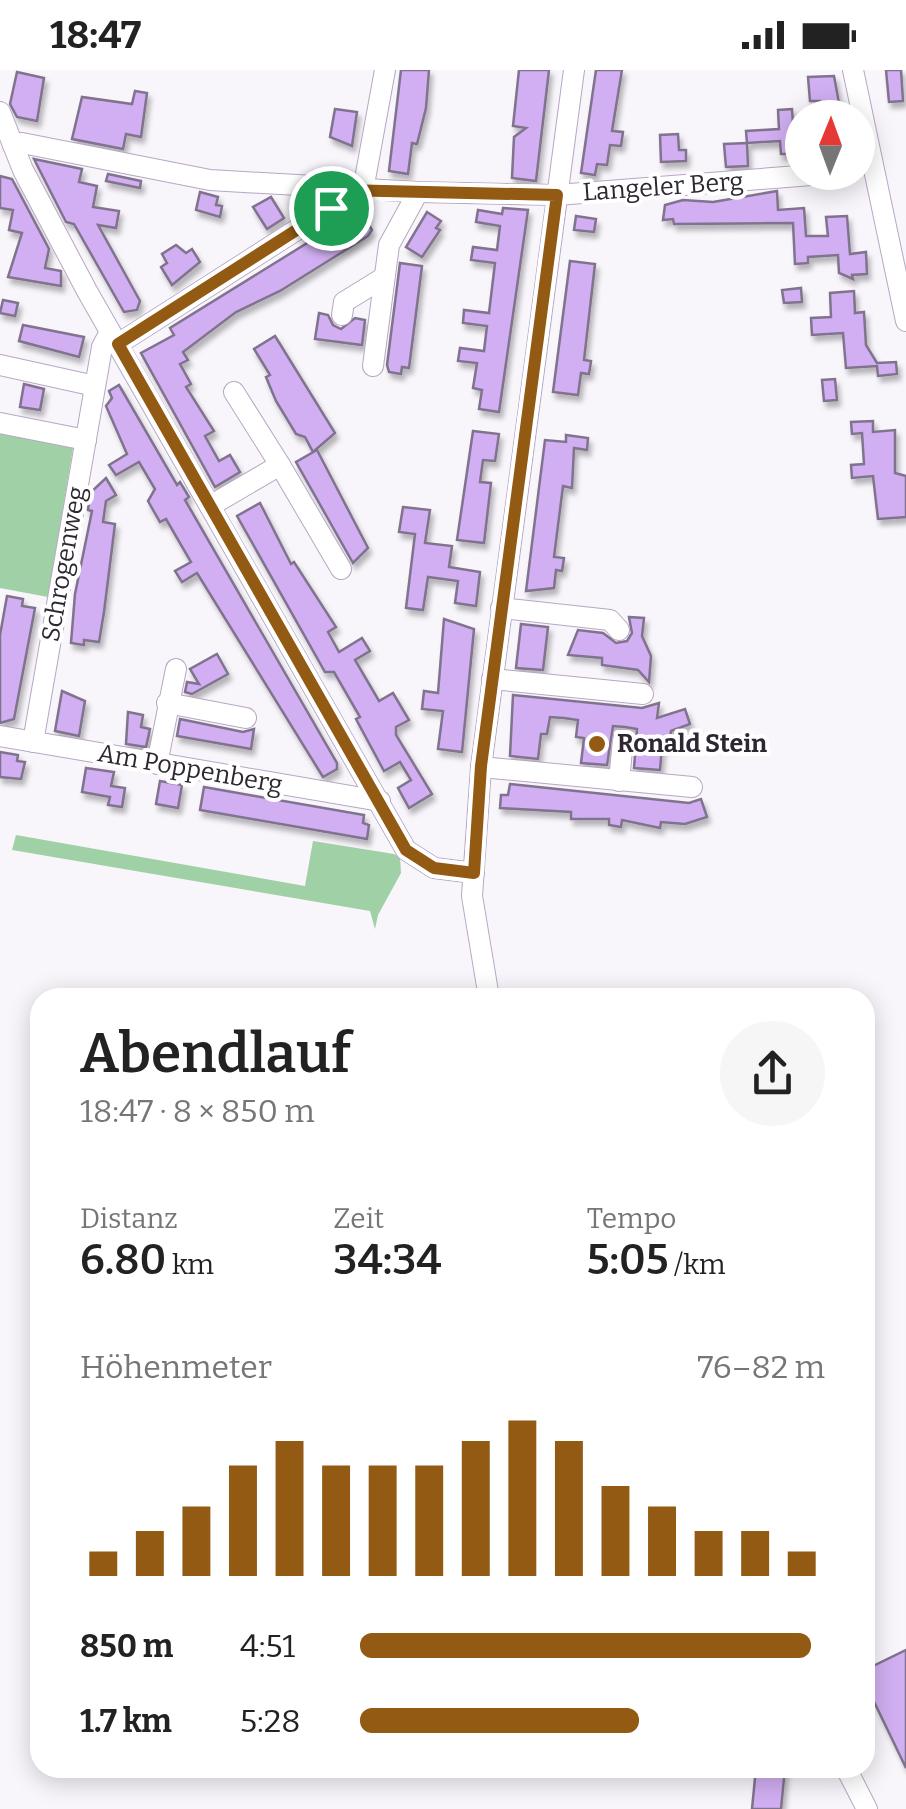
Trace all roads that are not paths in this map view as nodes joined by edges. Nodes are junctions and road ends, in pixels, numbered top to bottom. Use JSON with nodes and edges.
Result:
{"nodes":[{"id":1,"x":385,"y":70,"type":"edge"},
{"id":2,"x":574,"y":70,"type":"edge"},
{"id":3,"x":853,"y":70,"type":"edge"},
{"id":4,"x":857,"y":100,"type":"edge"},
{"id":5,"x":0,"y":112,"type":"edge"},
{"id":6,"x":13,"y":145,"type":"junction"},
{"id":7,"x":785,"y":177,"type":"edge"},
{"id":8,"x":353,"y":190,"type":"junction"},
{"id":9,"x":871,"y":190,"type":"edge"},
{"id":10,"x":418,"y":192,"type":"junction"},
{"id":11,"x":557,"y":195,"type":"junction"},
{"id":12,"x":384,"y":278,"type":"junction"},
{"id":13,"x":342,"y":315,"type":"dead end"},
{"id":14,"x":906,"y":320,"type":"edge"},
{"id":15,"x":114,"y":338,"type":"junction"},
{"id":16,"x":0,"y":366,"type":"edge"},
{"id":17,"x":373,"y":366,"type":"dead end"},
{"id":18,"x":95,"y":386,"type":"junction"},
{"id":19,"x":234,"y":392,"type":"dead end"},
{"id":20,"x":0,"y":423,"type":"edge"},
{"id":21,"x":86,"y":440,"type":"junction"},
{"id":22,"x":280,"y":465,"type":"junction"},
{"id":23,"x":210,"y":506,"type":"junction"},
{"id":24,"x":342,"y":569,"type":"dead end"},
{"id":25,"x":502,"y":608,"type":"junction"},
{"id":26,"x":619,"y":630,"type":"dead end"},
{"id":27,"x":176,"y":669,"type":"dead end"},
{"id":28,"x":492,"y":679,"type":"junction"},
{"id":29,"x":642,"y":694,"type":"dead end"},
{"id":30,"x":167,"y":704,"type":"junction"},
{"id":31,"x":246,"y":718,"type":"dead end"},
{"id":32,"x":0,"y":736,"type":"edge"},
{"id":33,"x":623,"y":740,"type":"dead end"},
{"id":34,"x":33,"y":742,"type":"junction"},
{"id":35,"x":157,"y":764,"type":"junction"},
{"id":36,"x":481,"y":766,"type":"junction"},
{"id":37,"x":619,"y":781,"type":"junction"},
{"id":38,"x":692,"y":787,"type":"dead end"},
{"id":39,"x":380,"y":801,"type":"junction"},
{"id":40,"x":474,"y":873,"type":"junction"},
{"id":41,"x":486,"y":988,"type":"edge"},
{"id":42,"x":851,"y":1778,"type":"edge"},
{"id":43,"x":867,"y":1809,"type":"edge"}],
"edges":[{"from":1,"to":8,"type":"street"},
{"from":2,"to":11,"type":"street"},
{"from":3,"to":4,"type":"street"},
{"from":5,"to":6,"type":"street"},
{"from":6,"to":8,"type":"street","name":"Langeler Berg"},
{"from":6,"to":15,"type":"street"},
{"from":7,"to":11,"type":"street","name":"Langeler Berg"},
{"from":8,"to":10,"type":"street","name":"Langeler Berg"},
{"from":8,"to":15,"type":"street"},
{"from":9,"to":14,"type":"street"},
{"from":10,"to":11,"type":"street","name":"Langeler Berg"},
{"from":10,"to":12,"type":"street"},
{"from":11,"to":25,"type":"street"},
{"from":12,"to":13,"type":"street"},
{"from":12,"to":17,"type":"street"},
{"from":15,"to":18,"type":"street","name":"Schrogenweg"},
{"from":15,"to":23,"type":"street"},
{"from":16,"to":18,"type":"street"},
{"from":18,"to":21,"type":"street","name":"Schrogenweg"},
{"from":19,"to":22,"type":"street"},
{"from":20,"to":21,"type":"street"},
{"from":21,"to":34,"type":"street","name":"Schrogenweg"},
{"from":22,"to":23,"type":"street"},
{"from":22,"to":24,"type":"street"},
{"from":23,"to":39,"type":"street"},
{"from":25,"to":26,"type":"street"},
{"from":25,"to":28,"type":"street"},
{"from":27,"to":30,"type":"street"},
{"from":28,"to":29,"type":"street"},
{"from":28,"to":36,"type":"street"},
{"from":30,"to":31,"type":"street"},
{"from":30,"to":35,"type":"street"},
{"from":32,"to":34,"type":"street","name":"Am Poppenberg"},
{"from":33,"to":37,"type":"street"},
{"from":34,"to":35,"type":"street","name":"Am Poppenberg"},
{"from":35,"to":39,"type":"street","name":"Am Poppenberg"},
{"from":36,"to":37,"type":"street"},
{"from":36,"to":40,"type":"street"},
{"from":37,"to":38,"type":"street"},
{"from":39,"to":40,"type":"street"},
{"from":40,"to":41,"type":"street"},
{"from":42,"to":43,"type":"street"}]}
